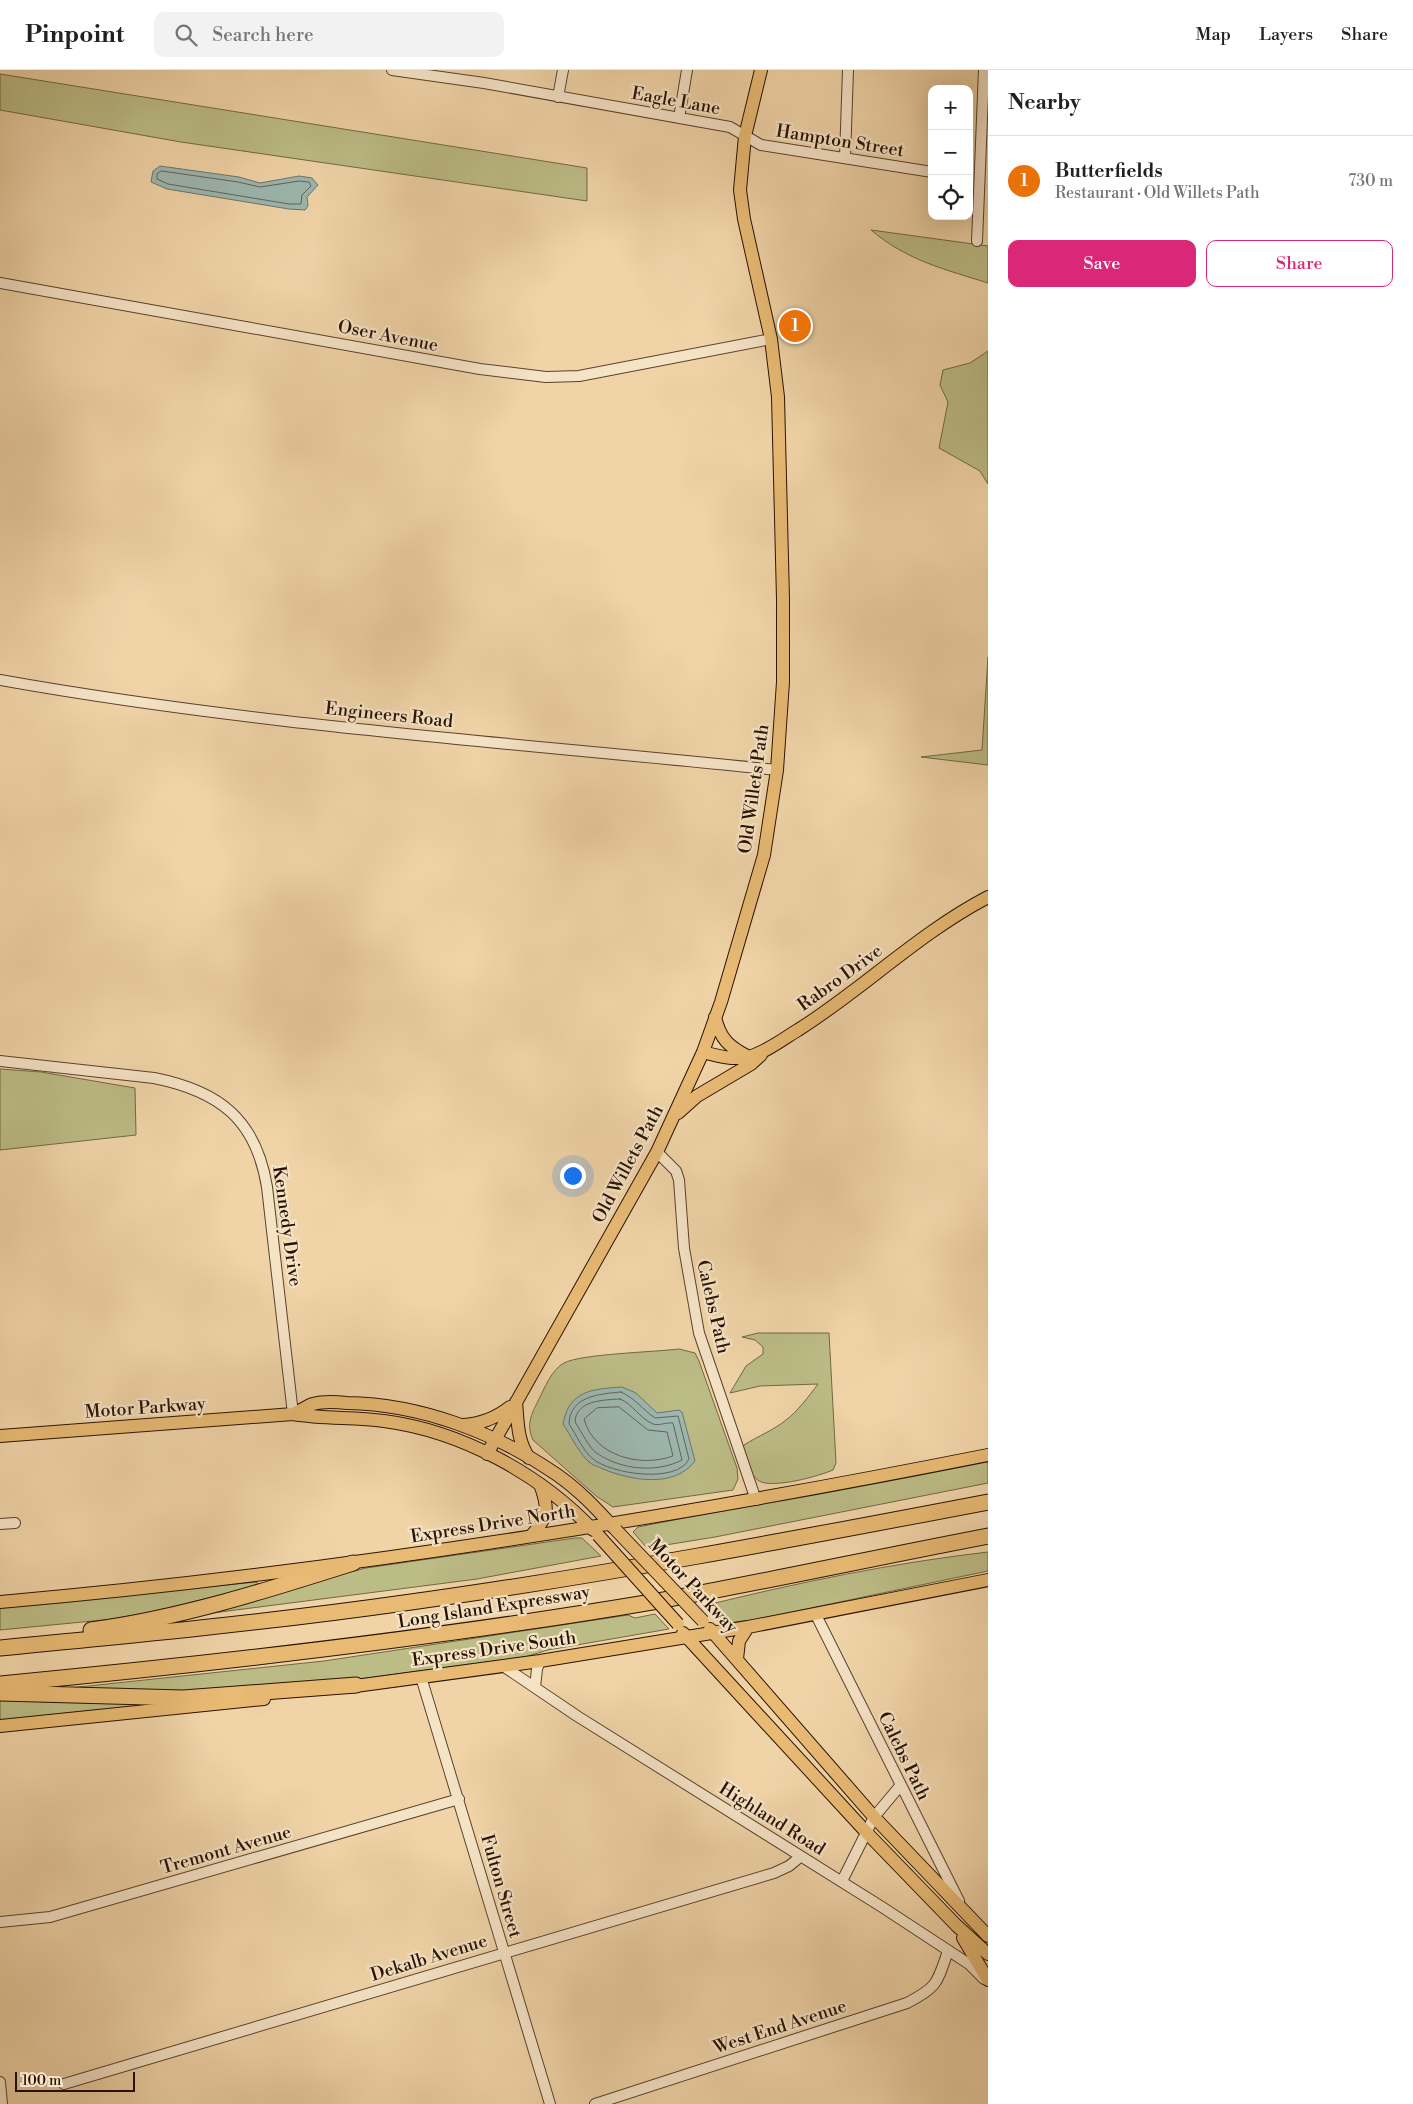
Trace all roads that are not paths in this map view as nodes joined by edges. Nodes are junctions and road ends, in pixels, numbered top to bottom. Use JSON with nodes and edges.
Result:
{"nodes":[{"id":1,"x":563,"y":70,"type":"edge"},
{"id":2,"x":687,"y":70,"type":"edge"},
{"id":3,"x":761,"y":70,"type":"edge"},
{"id":4,"x":848,"y":70,"type":"edge"},
{"id":5,"x":984,"y":70,"type":"edge"},
{"id":6,"x":399,"y":71,"type":"edge"},
{"id":7,"x":558,"y":97,"type":"junction"},
{"id":8,"x":679,"y":118,"type":"junction"},
{"id":9,"x":746,"y":136,"type":"junction"},
{"id":10,"x":845,"y":158,"type":"junction"},
{"id":11,"x":928,"y":171,"type":"edge"},
{"id":12,"x":974,"y":179,"type":"edge"},
{"id":13,"x":976,"y":241,"type":"dead end"},
{"id":14,"x":0,"y":283,"type":"edge"},
{"id":15,"x":771,"y":339,"type":"junction"},
{"id":16,"x":0,"y":680,"type":"edge"},
{"id":17,"x":777,"y":770,"type":"junction"},
{"id":18,"x":988,"y":897,"type":"edge"},
{"id":19,"x":715,"y":1017,"type":"junction"},
{"id":20,"x":772,"y":1046,"type":"junction"},
{"id":21,"x":703,"y":1052,"type":"junction"},
{"id":22,"x":749,"y":1057,"type":"junction"},
{"id":23,"x":0,"y":1061,"type":"edge"},
{"id":24,"x":674,"y":1117,"type":"junction"},
{"id":25,"x":657,"y":1152,"type":"junction"},
{"id":26,"x":516,"y":1402,"type":"junction"},
{"id":27,"x":293,"y":1414,"type":"junction"},
{"id":28,"x":459,"y":1425,"type":"junction"},
{"id":29,"x":0,"y":1436,"type":"edge"},
{"id":30,"x":495,"y":1439,"type":"junction"},
{"id":31,"x":487,"y":1454,"type":"junction"},
{"id":32,"x":988,"y":1456,"type":"edge"},
{"id":33,"x":530,"y":1458,"type":"junction"},
{"id":34,"x":540,"y":1484,"type":"junction"},
{"id":35,"x":988,"y":1498,"type":"edge"},
{"id":36,"x":756,"y":1500,"type":"junction"},
{"id":37,"x":988,"y":1502,"type":"edge"},
{"id":38,"x":914,"y":1516,"type":"junction"},
{"id":39,"x":15,"y":1523,"type":"dead end"},
{"id":40,"x":0,"y":1524,"type":"edge"},
{"id":41,"x":613,"y":1527,"type":"junction"},
{"id":42,"x":594,"y":1531,"type":"junction"},
{"id":43,"x":531,"y":1536,"type":"junction"},
{"id":44,"x":988,"y":1536,"type":"edge"},
{"id":45,"x":968,"y":1540,"type":"junction"},
{"id":46,"x":988,"y":1540,"type":"edge"},
{"id":47,"x":353,"y":1563,"type":"junction"},
{"id":48,"x":988,"y":1580,"type":"edge"},
{"id":49,"x":0,"y":1602,"type":"edge"},
{"id":50,"x":816,"y":1615,"type":"junction"},
{"id":51,"x":748,"y":1627,"type":"junction"},
{"id":52,"x":713,"y":1632,"type":"junction"},
{"id":53,"x":686,"y":1637,"type":"junction"},
{"id":54,"x":0,"y":1643,"type":"edge"},
{"id":55,"x":0,"y":1648,"type":"edge"},
{"id":56,"x":737,"y":1659,"type":"junction"},
{"id":57,"x":540,"y":1661,"type":"junction"},
{"id":58,"x":503,"y":1666,"type":"junction"},
{"id":59,"x":421,"y":1677,"type":"junction"},
{"id":60,"x":0,"y":1684,"type":"edge"},
{"id":61,"x":356,"y":1686,"type":"junction"},
{"id":62,"x":535,"y":1687,"type":"junction"},
{"id":63,"x":0,"y":1693,"type":"edge"},
{"id":64,"x":0,"y":1726,"type":"edge"},
{"id":65,"x":900,"y":1786,"type":"junction"},
{"id":66,"x":459,"y":1799,"type":"junction"},
{"id":67,"x":874,"y":1817,"type":"junction"},
{"id":68,"x":866,"y":1832,"type":"junction"},
{"id":69,"x":800,"y":1857,"type":"junction"},
{"id":70,"x":842,"y":1881,"type":"junction"},
{"id":71,"x":964,"y":1911,"type":"junction"},
{"id":72,"x":0,"y":1922,"type":"edge"},
{"id":73,"x":956,"y":1924,"type":"junction"},
{"id":74,"x":988,"y":1936,"type":"edge"},
{"id":75,"x":948,"y":1951,"type":"junction"},
{"id":76,"x":504,"y":1952,"type":"junction"},
{"id":77,"x":988,"y":1954,"type":"edge"},
{"id":78,"x":988,"y":1981,"type":"edge"},
{"id":79,"x":0,"y":2082,"type":"edge"},
{"id":80,"x":64,"y":2084,"type":"dead end"},
{"id":81,"x":2,"y":2104,"type":"edge"},
{"id":82,"x":550,"y":2104,"type":"edge"},
{"id":83,"x":595,"y":2104,"type":"edge"}],
"edges":[{"from":1,"to":7,"type":"street"},
{"from":2,"to":8,"type":"street"},
{"from":3,"to":9,"type":"main road","name":"Old Willets Path"},
{"from":4,"to":10,"type":"street"},
{"from":5,"to":12,"type":"street"},
{"from":6,"to":7,"type":"street","name":"Eagle Lane"},
{"from":7,"to":8,"type":"street","name":"Eagle Lane"},
{"from":8,"to":9,"type":"street","name":"Eagle Lane"},
{"from":9,"to":10,"type":"street","name":"Hampton Street"},
{"from":9,"to":15,"type":"main road","name":"Old Willets Path"},
{"from":10,"to":11,"type":"street","name":"Hampton Street"},
{"from":12,"to":13,"type":"street"},
{"from":14,"to":15,"type":"street","name":"Oser Avenue"},
{"from":15,"to":17,"type":"main road","name":"Old Willets Path"},
{"from":16,"to":17,"type":"street","name":"Engineers Road"},
{"from":17,"to":19,"type":"main road","name":"Old Willets Path"},
{"from":18,"to":20,"type":"main road","name":"Rabro Drive"},
{"from":19,"to":21,"type":"main road","name":"Old Willets Path"},
{"from":19,"to":22,"type":"main road"},
{"from":20,"to":22,"type":"main road","name":"Rabro Drive"},
{"from":20,"to":24,"type":"main road"},
{"from":21,"to":22,"type":"main road","name":"Rabro Drive"},
{"from":21,"to":24,"type":"main road","name":"Old Willets Path"},
{"from":23,"to":27,"type":"street","name":"Kennedy Drive"},
{"from":24,"to":25,"type":"main road","name":"Old Willets Path"},
{"from":25,"to":26,"type":"main road","name":"Old Willets Path"},
{"from":25,"to":36,"type":"street","name":"Calebs Path"},
{"from":26,"to":28,"type":"main road"},
{"from":26,"to":30,"type":"main road","name":"Old Willets Path"},
{"from":26,"to":33,"type":"main road"},
{"from":27,"to":28,"type":"main road","name":"Motor Parkway"},
{"from":27,"to":29,"type":"main road","name":"Motor Parkway"},
{"from":27,"to":31,"type":"main road","name":"Motor Parkway"},
{"from":28,"to":30,"type":"main road","name":"Motor Parkway"},
{"from":30,"to":31,"type":"main road","name":"Old Willets Path"},
{"from":30,"to":33,"type":"main road","name":"Motor Parkway"},
{"from":31,"to":34,"type":"main road","name":"Motor Parkway"},
{"from":32,"to":36,"type":"main road","name":"Express Drive North"},
{"from":33,"to":41,"type":"main road","name":"Motor Parkway"},
{"from":34,"to":42,"type":"main road","name":"Motor Parkway"},
{"from":34,"to":43,"type":"main road"},
{"from":35,"to":38,"type":"highway"},
{"from":36,"to":41,"type":"main road","name":"Express Drive North"},
{"from":37,"to":38,"type":"highway","name":"Long Island Expressway"},
{"from":38,"to":55,"type":"highway","name":"Long Island Expressway"},
{"from":39,"to":40,"type":"street"},
{"from":41,"to":42,"type":"main road","name":"Express Drive North"},
{"from":41,"to":52,"type":"main road","name":"Motor Parkway","bridge":true},
{"from":42,"to":43,"type":"main road","name":"Express Drive North"},
{"from":42,"to":53,"type":"main road","name":"Motor Parkway","bridge":true},
{"from":43,"to":47,"type":"main road","name":"Express Drive North"},
{"from":44,"to":45,"type":"highway","name":"Long Island Expressway"},
{"from":45,"to":46,"type":"highway"},
{"from":45,"to":60,"type":"highway","name":"Long Island Expressway"},
{"from":47,"to":49,"type":"main road","name":"Express Drive North"},
{"from":47,"to":54,"type":"highway"},
{"from":48,"to":50,"type":"main road","name":"Express Drive South"},
{"from":50,"to":51,"type":"main road","name":"Express Drive South"},
{"from":50,"to":65,"type":"street","name":"Calebs Path"},
{"from":51,"to":52,"type":"main road","name":"Express Drive South"},
{"from":51,"to":56,"type":"main road"},
{"from":52,"to":53,"type":"main road","name":"Express Drive South"},
{"from":52,"to":56,"type":"main road","name":"Motor Parkway"},
{"from":53,"to":57,"type":"main road","name":"Express Drive South"},
{"from":53,"to":68,"type":"main road","name":"Motor Parkway"},
{"from":56,"to":67,"type":"main road","name":"Motor Parkway"},
{"from":57,"to":58,"type":"main road","name":"Express Drive South"},
{"from":57,"to":62,"type":"street"},
{"from":58,"to":59,"type":"main road","name":"Express Drive South"},
{"from":58,"to":62,"type":"street","name":"Highland Road"},
{"from":59,"to":61,"type":"main road","name":"Express Drive South"},
{"from":59,"to":66,"type":"street","name":"Fulton Street"},
{"from":61,"to":63,"type":"highway"},
{"from":61,"to":64,"type":"main road","name":"Express Drive South"},
{"from":62,"to":69,"type":"street","name":"Highland Road"},
{"from":65,"to":67,"type":"street"},
{"from":65,"to":71,"type":"street","name":"Calebs Path"},
{"from":66,"to":72,"type":"street","name":"Tremont Avenue"},
{"from":66,"to":76,"type":"street","name":"Fulton Street"},
{"from":67,"to":68,"type":"street"},
{"from":67,"to":71,"type":"main road","name":"Motor Parkway"},
{"from":68,"to":70,"type":"street"},
{"from":68,"to":73,"type":"main road","name":"Motor Parkway"},
{"from":69,"to":70,"type":"street","name":"Highland Road"},
{"from":69,"to":76,"type":"street","name":"Dekalb Avenue"},
{"from":70,"to":75,"type":"street","name":"Highland Road"},
{"from":71,"to":74,"type":"main road","name":"Motor Parkway"},
{"from":73,"to":77,"type":"main road","name":"Motor Parkway"},
{"from":73,"to":78,"type":"main road"},
{"from":75,"to":78,"type":"street","name":"Highland Road"},
{"from":75,"to":83,"type":"street","name":"West End Avenue"},
{"from":76,"to":80,"type":"street","name":"Dekalb Avenue"},
{"from":76,"to":82,"type":"street","name":"Fulton Street"},
{"from":79,"to":81,"type":"street"}]}
